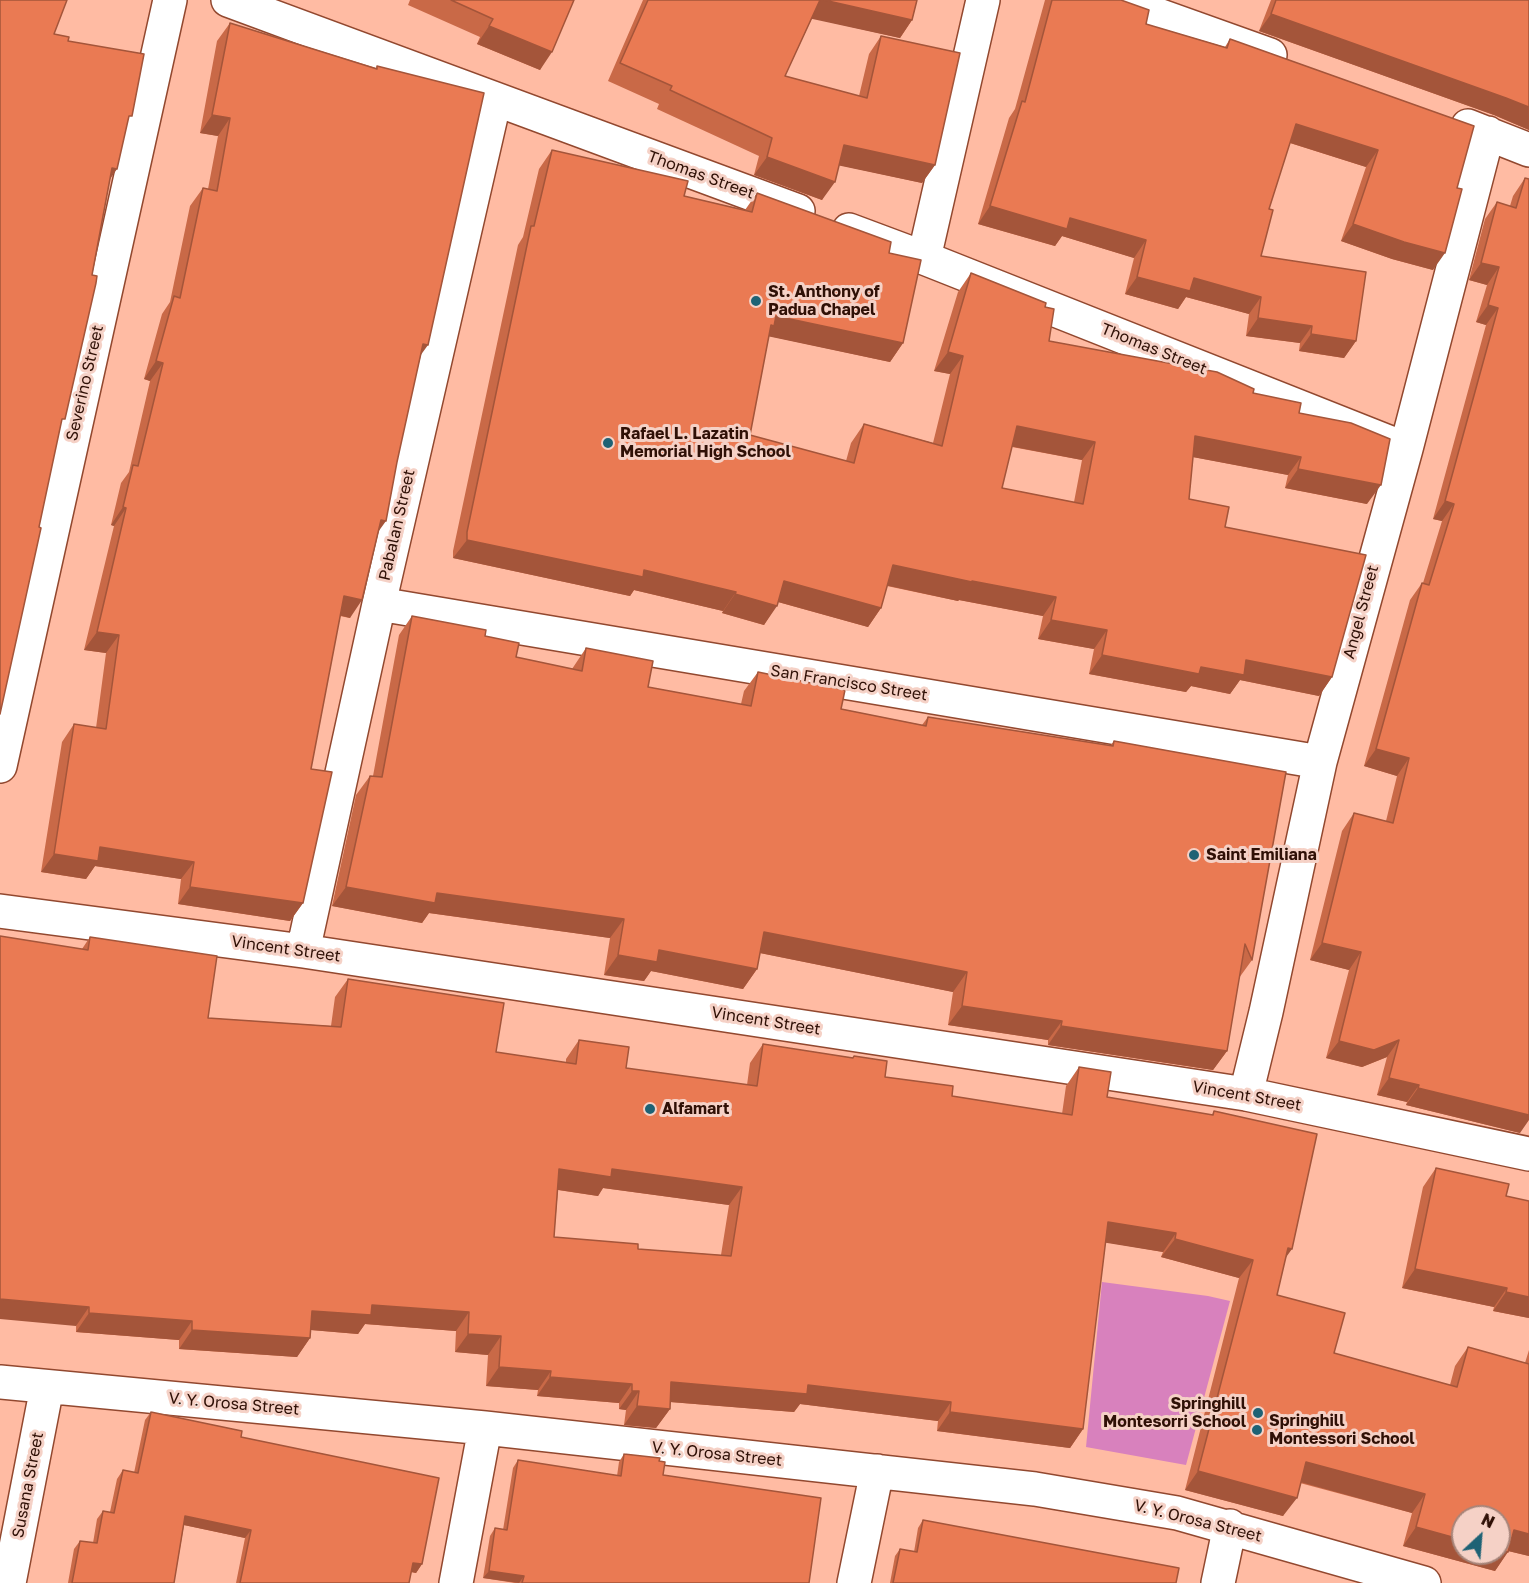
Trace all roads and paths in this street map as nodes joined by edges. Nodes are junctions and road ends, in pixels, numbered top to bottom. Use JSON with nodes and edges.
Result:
{"nodes":[{"id":1,"x":170,"y":0,"type":"edge"},
{"id":2,"x":228,"y":0,"type":"edge"},
{"id":3,"x":983,"y":0,"type":"edge"},
{"id":4,"x":1116,"y":0,"type":"edge"},
{"id":5,"x":1296,"y":64,"type":"edge"},
{"id":6,"x":495,"y":99,"type":"junction"},
{"id":7,"x":1443,"y":117,"type":"edge"},
{"id":8,"x":1488,"y":133,"type":"junction"},
{"id":9,"x":1529,"y":150,"type":"edge"},
{"id":10,"x":924,"y":258,"type":"junction"},
{"id":11,"x":1406,"y":449,"type":"junction"},
{"id":12,"x":379,"y":604,"type":"junction"},
{"id":13,"x":1320,"y":762,"type":"junction"},
{"id":14,"x":0,"y":766,"type":"edge"},
{"id":15,"x":0,"y":911,"type":"edge"},
{"id":16,"x":303,"y":951,"type":"junction"},
{"id":17,"x":1246,"y":1094,"type":"junction"},
{"id":18,"x":1529,"y":1154,"type":"edge"},
{"id":19,"x":0,"y":1382,"type":"edge"},
{"id":20,"x":46,"y":1387,"type":"junction"},
{"id":21,"x":485,"y":1428,"type":"junction"},
{"id":22,"x":877,"y":1472,"type":"junction"},
{"id":23,"x":1230,"y":1526,"type":"junction"},
{"id":24,"x":9,"y":1583,"type":"edge"},
{"id":25,"x":456,"y":1583,"type":"edge"},
{"id":26,"x":854,"y":1583,"type":"edge"},
{"id":27,"x":1218,"y":1583,"type":"edge"},
{"id":28,"x":1424,"y":1583,"type":"edge"}],
"edges":[{"from":1,"to":14,"type":"street","name":"Severino Street"},
{"from":2,"to":6,"type":"street","name":"Thomas Street"},
{"from":3,"to":10,"type":"street"},
{"from":4,"to":5,"type":"street"},
{"from":6,"to":10,"type":"street","name":"Thomas Street"},
{"from":6,"to":12,"type":"street","name":"Pabalan Street"},
{"from":7,"to":8,"type":"street"},
{"from":8,"to":9,"type":"street"},
{"from":8,"to":11,"type":"street","name":"Angel Street"},
{"from":10,"to":11,"type":"street","name":"Thomas Street"},
{"from":11,"to":13,"type":"street","name":"Angel Street"},
{"from":12,"to":13,"type":"street","name":"San Francisco Street"},
{"from":12,"to":16,"type":"street","name":"Pabalan Street"},
{"from":13,"to":17,"type":"street","name":"Angel Street"},
{"from":15,"to":16,"type":"street","name":"Vincent Street"},
{"from":16,"to":17,"type":"street","name":"Vincent Street"},
{"from":17,"to":18,"type":"street","name":"Vincent Street"},
{"from":19,"to":20,"type":"street","name":"V. Y. Orosa Street"},
{"from":20,"to":21,"type":"street","name":"V. Y. Orosa Street"},
{"from":20,"to":24,"type":"street","name":"Susana Street"},
{"from":21,"to":22,"type":"street","name":"V. Y. Orosa Street"},
{"from":21,"to":25,"type":"street"},
{"from":22,"to":23,"type":"street","name":"V. Y. Orosa Street"},
{"from":22,"to":26,"type":"street"},
{"from":23,"to":27,"type":"street"},
{"from":23,"to":28,"type":"street","name":"V. Y. Orosa Street"}]}
